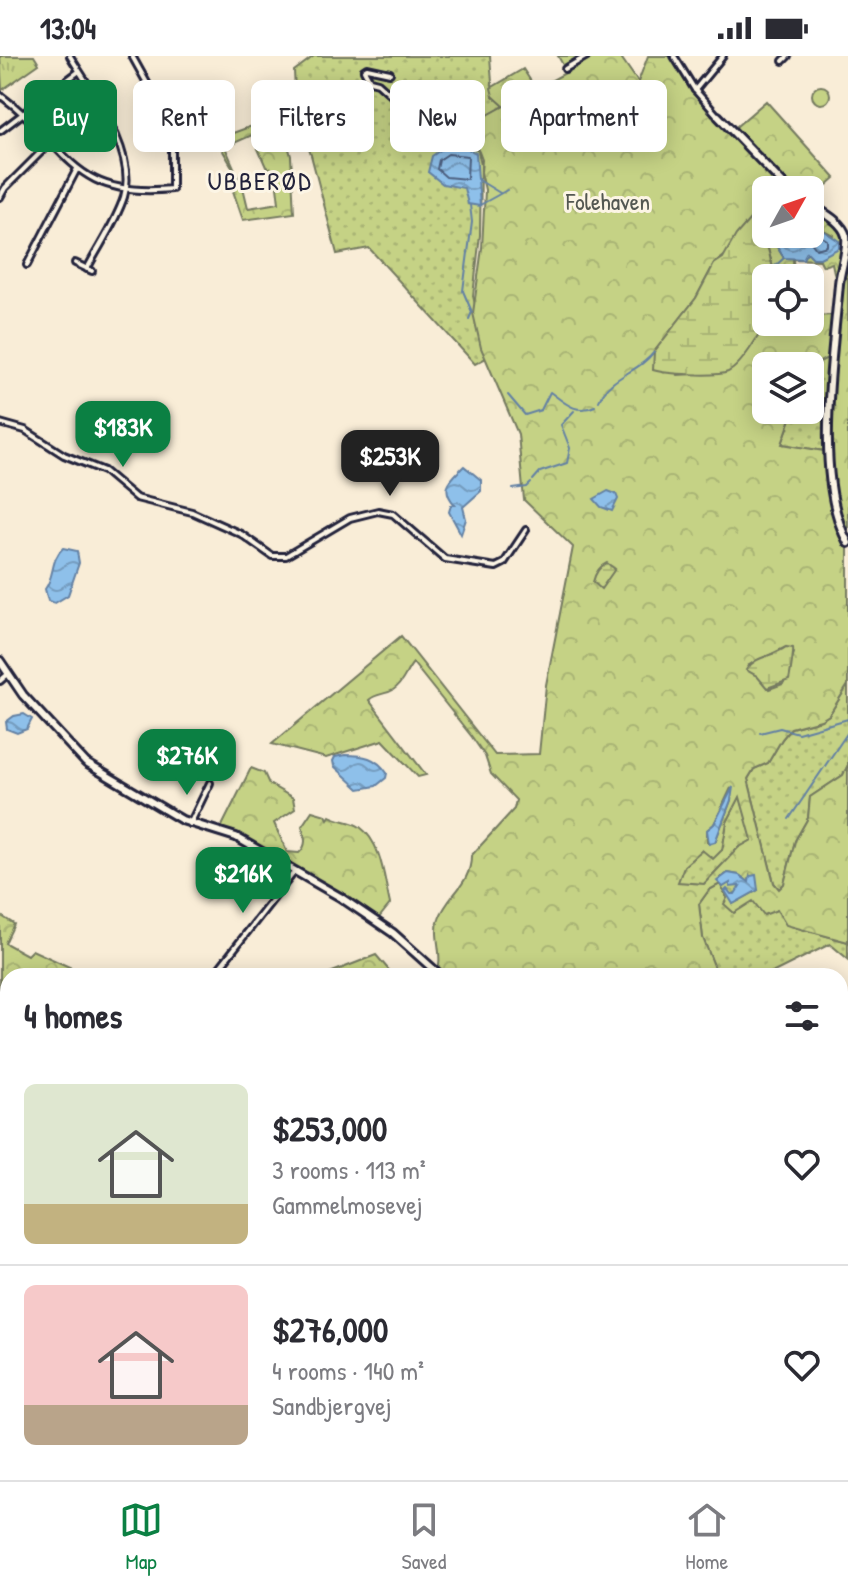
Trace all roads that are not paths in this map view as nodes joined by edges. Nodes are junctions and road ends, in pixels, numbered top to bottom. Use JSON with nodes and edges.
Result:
{"nodes":[{"id":1,"x":70,"y":56,"type":"edge"},
{"id":2,"x":132,"y":56,"type":"edge"},
{"id":3,"x":587,"y":56,"type":"edge"},
{"id":4,"x":674,"y":56,"type":"edge"},
{"id":5,"x":723,"y":56,"type":"edge"},
{"id":6,"x":788,"y":56,"type":"edge"},
{"id":7,"x":783,"y":61,"type":"dead end"},
{"id":8,"x":565,"y":69,"type":"dead end"},
{"id":9,"x":79,"y":71,"type":"junction"},
{"id":10,"x":390,"y":73,"type":"dead end"},
{"id":11,"x":695,"y":90,"type":"junction"},
{"id":12,"x":390,"y":94,"type":"edge"},
{"id":13,"x":0,"y":95,"type":"edge"},
{"id":14,"x":23,"y":114,"type":"junction"},
{"id":15,"x":718,"y":116,"type":"joint"},
{"id":16,"x":0,"y":131,"type":"edge"},
{"id":17,"x":41,"y":152,"type":"edge"},
{"id":18,"x":61,"y":152,"type":"edge"},
{"id":19,"x":77,"y":169,"type":"junction"},
{"id":20,"x":776,"y":176,"type":"edge"},
{"id":21,"x":125,"y":191,"type":"junction"},
{"id":22,"x":0,"y":197,"type":"edge"},
{"id":23,"x":824,"y":214,"type":"edge"},
{"id":24,"x":75,"y":263,"type":"dead end"},
{"id":25,"x":27,"y":265,"type":"dead end"},
{"id":26,"x":0,"y":423,"type":"edge"},
{"id":27,"x":526,"y":530,"type":"dead end"},
{"id":28,"x":848,"y":543,"type":"edge"},
{"id":29,"x":0,"y":661,"type":"edge"},
{"id":30,"x":8,"y":674,"type":"junction"},
{"id":31,"x":0,"y":681,"type":"edge"},
{"id":32,"x":210,"y":783,"type":"dead end"},
{"id":33,"x":190,"y":824,"type":"junction"},
{"id":34,"x":295,"y":871,"type":"junction"},
{"id":35,"x":219,"y":968,"type":"edge"},
{"id":36,"x":433,"y":968,"type":"edge"}],
"edges":[{"from":1,"to":9,"type":"street"},
{"from":2,"to":21,"type":"street"},
{"from":3,"to":8,"type":"street"},
{"from":4,"to":11,"type":"street"},
{"from":5,"to":11,"type":"street"},
{"from":6,"to":7,"type":"street"},
{"from":9,"to":14,"type":"street"},
{"from":9,"to":21,"type":"street"},
{"from":10,"to":12,"type":"street"},
{"from":11,"to":15,"type":"street"},
{"from":13,"to":14,"type":"street"},
{"from":14,"to":16,"type":"street"},
{"from":15,"to":20,"type":"street"},
{"from":17,"to":22,"type":"street"},
{"from":18,"to":19,"type":"street"},
{"from":19,"to":21,"type":"street"},
{"from":19,"to":25,"type":"street"},
{"from":21,"to":24,"type":"street"},
{"from":23,"to":28,"type":"street"},
{"from":26,"to":27,"type":"street"},
{"from":29,"to":30,"type":"street"},
{"from":30,"to":31,"type":"street"},
{"from":30,"to":33,"type":"street"},
{"from":32,"to":33,"type":"street"},
{"from":33,"to":34,"type":"street"},
{"from":34,"to":35,"type":"street"},
{"from":34,"to":36,"type":"street"}]}
